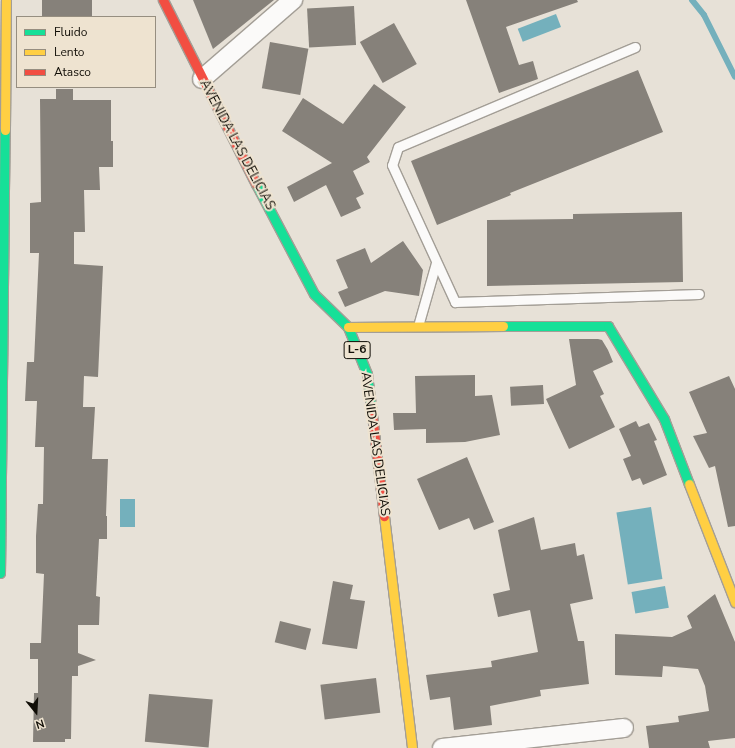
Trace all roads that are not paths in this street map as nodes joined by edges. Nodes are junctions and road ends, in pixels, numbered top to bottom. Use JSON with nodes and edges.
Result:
{"nodes":[{"id":1,"x":6,"y":0,"type":"edge"},
{"id":2,"x":163,"y":0,"type":"edge"},
{"id":3,"x":293,"y":0,"type":"edge"},
{"id":4,"x":635,"y":47,"type":"dead end"},
{"id":5,"x":202,"y":78,"type":"junction"},
{"id":6,"x":436,"y":263,"type":"junction"},
{"id":7,"x":699,"y":294,"type":"dead end"},
{"id":8,"x":348,"y":327,"type":"junction"},
{"id":9,"x":418,"y":327,"type":"junction"},
{"id":10,"x":0,"y":573,"type":"edge"},
{"id":11,"x":735,"y":602,"type":"edge"},
{"id":12,"x":624,"y":728,"type":"dead end"},
{"id":13,"x":412,"y":748,"type":"edge"},
{"id":14,"x":442,"y":748,"type":"edge"}],
"edges":[{"from":1,"to":10,"type":"street"},
{"from":2,"to":5,"type":"street","name":"AVENIDA LAS DELICIAS","number":"L-6"},
{"from":3,"to":5,"type":"street"},
{"from":4,"to":6,"type":"lane"},
{"from":5,"to":8,"type":"street","name":"AVENIDA LAS DELICIAS","number":"L-6"},
{"from":6,"to":7,"type":"lane"},
{"from":6,"to":9,"type":"lane"},
{"from":8,"to":9,"type":"street"},
{"from":8,"to":13,"type":"street","name":"AVENIDA LAS DELICIAS","number":"L-6"},
{"from":9,"to":11,"type":"street"},
{"from":12,"to":14,"type":"street"}]}
